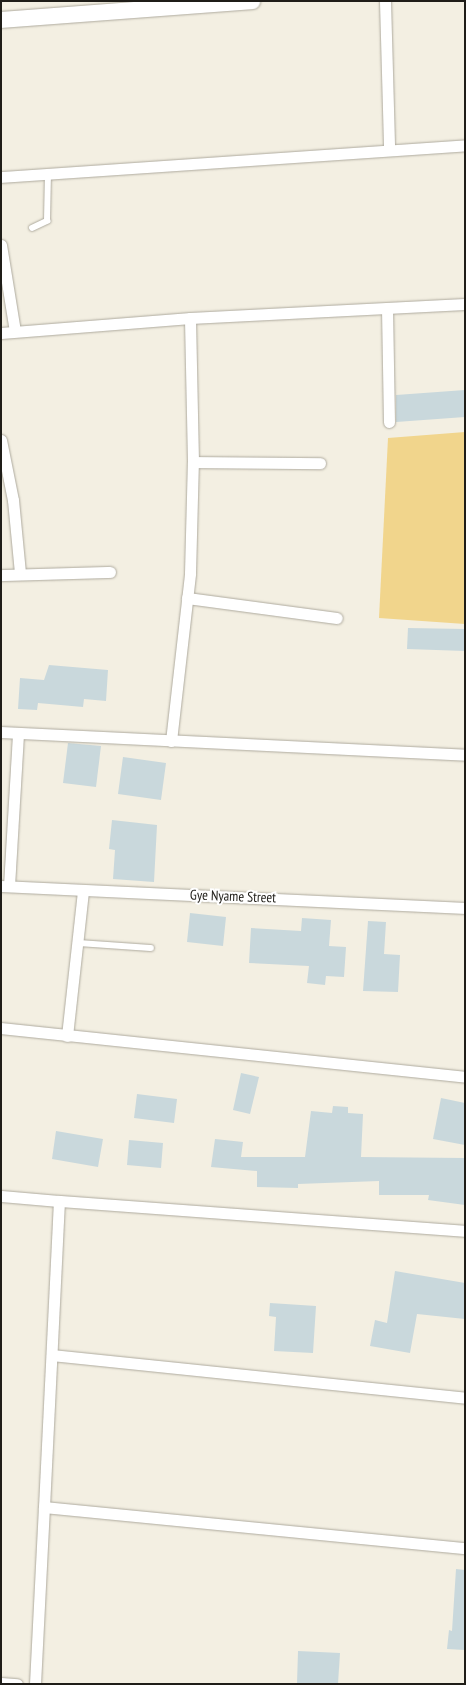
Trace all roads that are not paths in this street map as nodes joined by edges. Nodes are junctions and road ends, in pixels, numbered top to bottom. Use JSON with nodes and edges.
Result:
{"nodes":[{"id":1,"x":252,"y":1,"type":"edge"},
{"id":2,"x":385,"y":1,"type":"edge"},
{"id":3,"x":1,"y":20,"type":"edge"},
{"id":4,"x":465,"y":144,"type":"edge"},
{"id":5,"x":389,"y":148,"type":"junction"},
{"id":6,"x":48,"y":175,"type":"junction"},
{"id":7,"x":1,"y":177,"type":"edge"},
{"id":8,"x":32,"y":228,"type":"dead end"},
{"id":9,"x":1,"y":245,"type":"edge"},
{"id":10,"x":465,"y":304,"type":"edge"},
{"id":11,"x":387,"y":308,"type":"junction"},
{"id":12,"x":190,"y":318,"type":"junction"},
{"id":13,"x":15,"y":331,"type":"junction"},
{"id":14,"x":1,"y":333,"type":"edge"},
{"id":15,"x":389,"y":422,"type":"dead end"},
{"id":16,"x":1,"y":440,"type":"edge"},
{"id":17,"x":193,"y":462,"type":"junction"},
{"id":18,"x":320,"y":463,"type":"dead end"},
{"id":19,"x":5,"y":475,"type":"edge"},
{"id":20,"x":110,"y":572,"type":"dead end"},
{"id":21,"x":20,"y":574,"type":"junction"},
{"id":22,"x":1,"y":575,"type":"edge"},
{"id":23,"x":187,"y":598,"type":"junction"},
{"id":24,"x":338,"y":618,"type":"dead end"},
{"id":25,"x":1,"y":732,"type":"edge"},
{"id":26,"x":18,"y":733,"type":"junction"},
{"id":27,"x":171,"y":741,"type":"junction"},
{"id":28,"x":465,"y":755,"type":"edge"},
{"id":29,"x":5,"y":886,"type":"edge"},
{"id":30,"x":83,"y":891,"type":"junction"},
{"id":31,"x":465,"y":908,"type":"edge"},
{"id":32,"x":78,"y":943,"type":"junction"},
{"id":33,"x":151,"y":948,"type":"dead end"},
{"id":34,"x":1,"y":1028,"type":"edge"},
{"id":35,"x":67,"y":1036,"type":"junction"},
{"id":36,"x":465,"y":1077,"type":"edge"},
{"id":37,"x":1,"y":1196,"type":"edge"},
{"id":38,"x":59,"y":1201,"type":"junction"},
{"id":39,"x":465,"y":1231,"type":"edge"},
{"id":40,"x":52,"y":1355,"type":"junction"},
{"id":41,"x":465,"y":1398,"type":"edge"},
{"id":42,"x":44,"y":1507,"type":"junction"},
{"id":43,"x":465,"y":1548,"type":"edge"},
{"id":44,"x":1,"y":1683,"type":"edge"},
{"id":45,"x":17,"y":1684,"type":"edge"},
{"id":46,"x":35,"y":1684,"type":"edge"}],
"edges":[{"from":1,"to":3,"type":"street"},
{"from":2,"to":5,"type":"street"},
{"from":4,"to":5,"type":"street"},
{"from":5,"to":6,"type":"street"},
{"from":6,"to":7,"type":"street"},
{"from":6,"to":8,"type":"lane"},
{"from":9,"to":13,"type":"street"},
{"from":10,"to":11,"type":"street"},
{"from":11,"to":12,"type":"street"},
{"from":11,"to":15,"type":"street"},
{"from":12,"to":13,"type":"street"},
{"from":12,"to":17,"type":"street"},
{"from":13,"to":14,"type":"street"},
{"from":16,"to":19,"type":"street"},
{"from":17,"to":18,"type":"street"},
{"from":17,"to":23,"type":"street"},
{"from":19,"to":21,"type":"street"},
{"from":20,"to":21,"type":"street"},
{"from":21,"to":22,"type":"street"},
{"from":23,"to":24,"type":"street"},
{"from":23,"to":27,"type":"street"},
{"from":25,"to":26,"type":"street"},
{"from":26,"to":27,"type":"street"},
{"from":26,"to":29,"type":"street"},
{"from":27,"to":28,"type":"street"},
{"from":29,"to":30,"type":"street","name":"Gye Nyame Street"},
{"from":30,"to":31,"type":"street","name":"Gye Nyame Street"},
{"from":30,"to":32,"type":"street"},
{"from":32,"to":33,"type":"lane"},
{"from":32,"to":35,"type":"street"},
{"from":34,"to":35,"type":"street"},
{"from":35,"to":36,"type":"street"},
{"from":37,"to":38,"type":"street"},
{"from":38,"to":39,"type":"street"},
{"from":38,"to":40,"type":"street"},
{"from":40,"to":41,"type":"street"},
{"from":40,"to":42,"type":"street"},
{"from":42,"to":43,"type":"street"},
{"from":42,"to":46,"type":"street"},
{"from":44,"to":45,"type":"street"}]}
